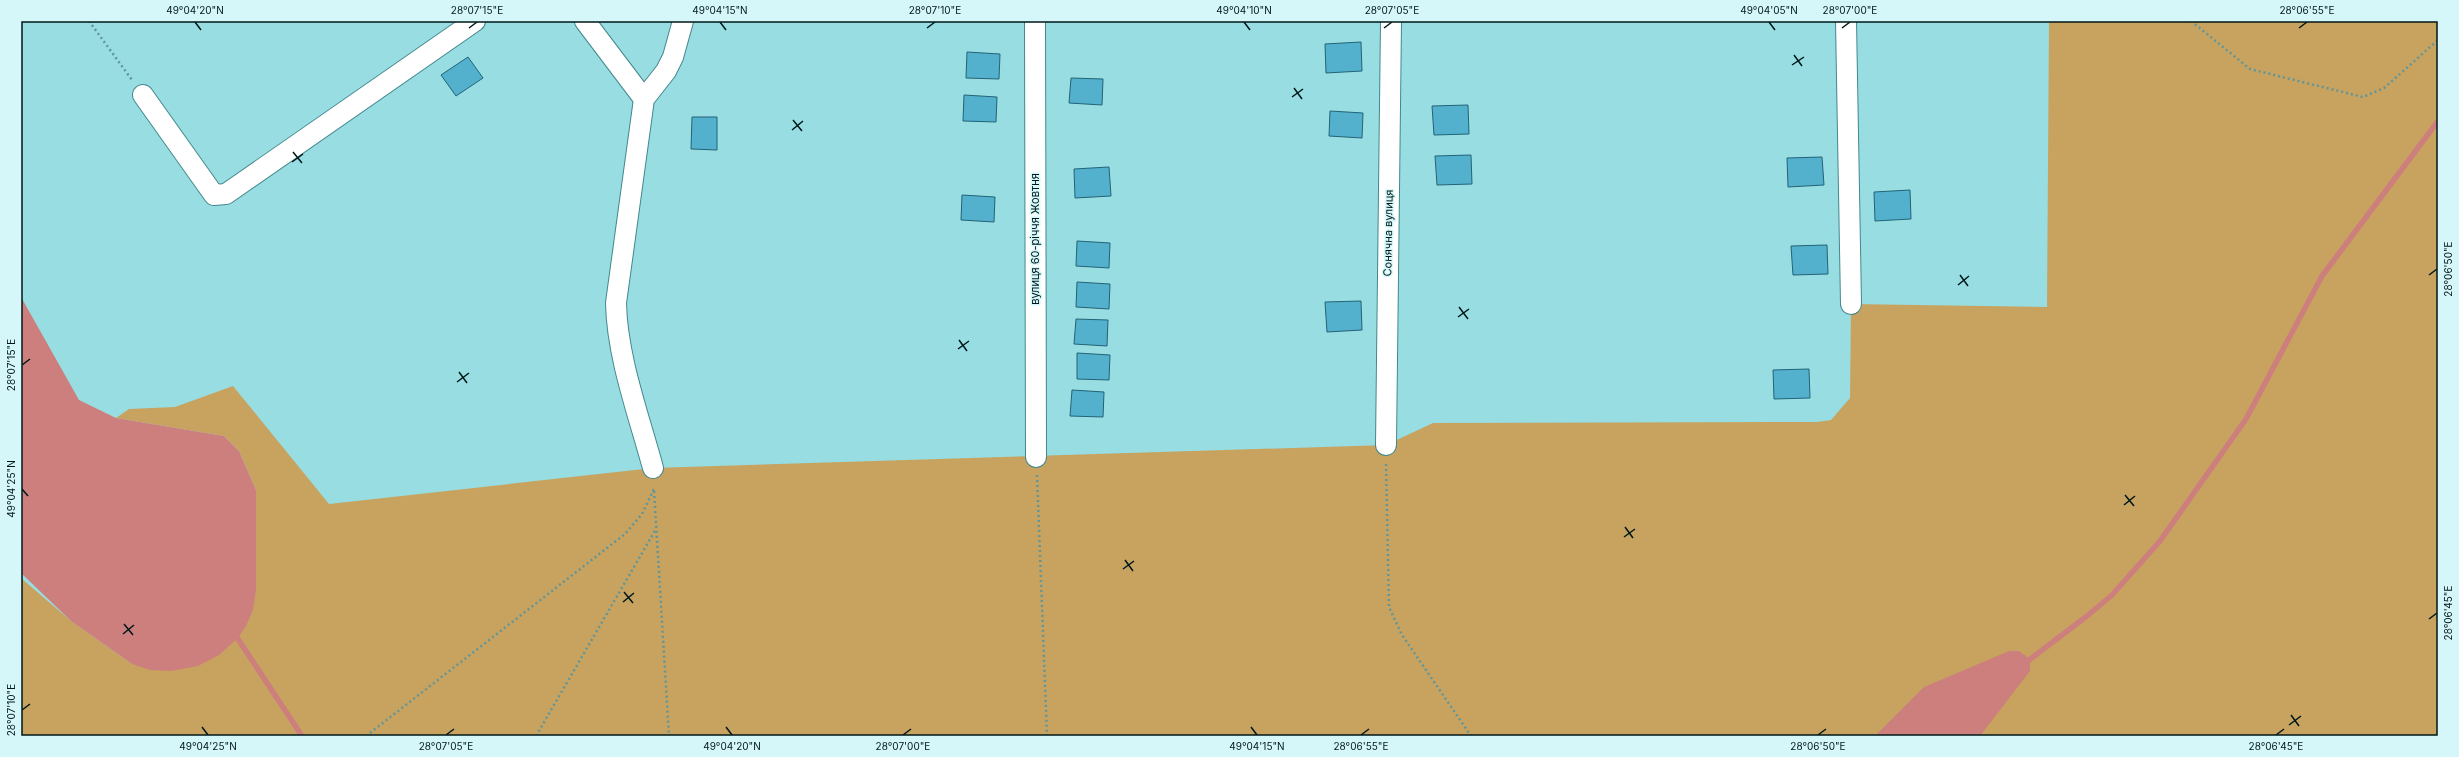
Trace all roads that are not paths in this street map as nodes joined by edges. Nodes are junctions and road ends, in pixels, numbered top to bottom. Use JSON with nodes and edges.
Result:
{"nodes":[{"id":1,"x":476,"y":21,"type":"edge"},
{"id":2,"x":585,"y":21,"type":"edge"},
{"id":3,"x":683,"y":21,"type":"edge"},
{"id":4,"x":1035,"y":21,"type":"edge"},
{"id":5,"x":1391,"y":21,"type":"edge"},
{"id":6,"x":1846,"y":21,"type":"edge"},
{"id":7,"x":143,"y":95,"type":"road end"},
{"id":8,"x":644,"y":99,"type":"junction"},
{"id":9,"x":1851,"y":304,"type":"dead end"},
{"id":10,"x":1386,"y":445,"type":"road end"},
{"id":11,"x":1036,"y":457,"type":"road end"},
{"id":12,"x":653,"y":468,"type":"road end"}],
"edges":[{"from":1,"to":7,"type":"street"},
{"from":2,"to":8,"type":"street"},
{"from":3,"to":8,"type":"street"},
{"from":4,"to":11,"type":"street","name":"вулиця 60-річчя Жовтня"},
{"from":5,"to":10,"type":"street","name":"Сонячна вулиця"},
{"from":6,"to":9,"type":"street"},
{"from":8,"to":12,"type":"street"}]}
